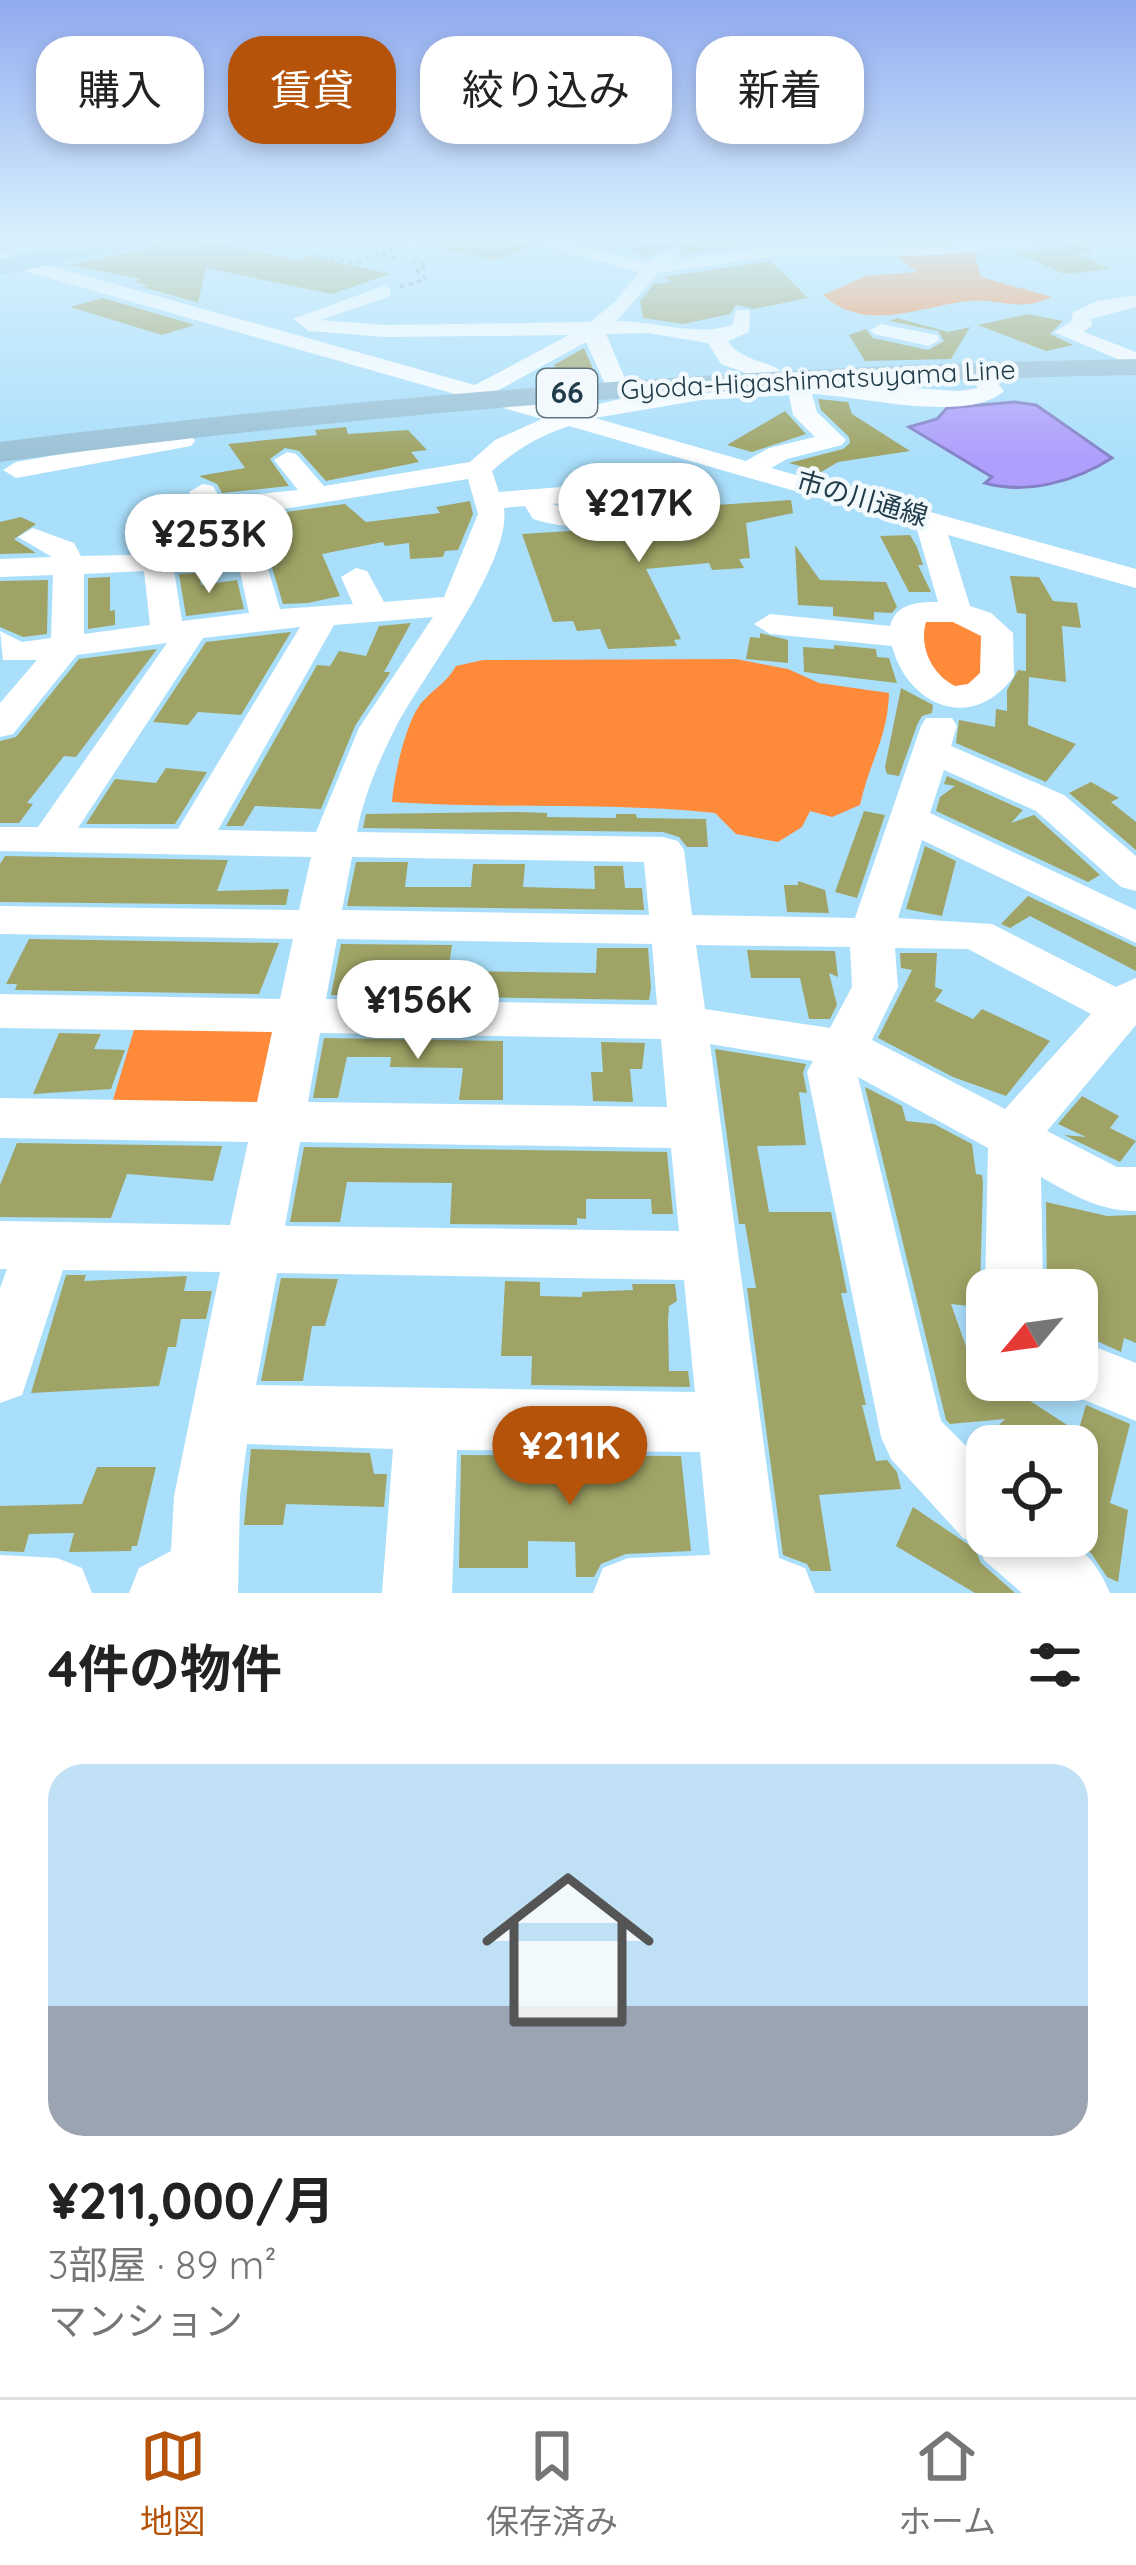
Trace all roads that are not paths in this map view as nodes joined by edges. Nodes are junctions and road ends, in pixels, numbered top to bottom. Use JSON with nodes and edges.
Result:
{"nodes":[{"id":1,"x":190,"y":311,"type":"edge"},
{"id":2,"x":327,"y":311,"type":"edge"},
{"id":3,"x":619,"y":311,"type":"edge"},
{"id":4,"x":1090,"y":311,"type":"edge"},
{"id":5,"x":743,"y":314,"type":"dead end"},
{"id":6,"x":296,"y":322,"type":"junction"},
{"id":7,"x":267,"y":332,"type":"junction"},
{"id":8,"x":597,"y":336,"type":"junction"},
{"id":9,"x":928,"y":340,"type":"dead end"},
{"id":10,"x":718,"y":344,"type":"junction"},
{"id":11,"x":1136,"y":363,"type":"edge"},
{"id":12,"x":977,"y":372,"type":"junction"},
{"id":13,"x":894,"y":375,"type":"junction"},
{"id":14,"x":790,"y":384,"type":"junction"},
{"id":15,"x":618,"y":390,"type":"junction"},
{"id":16,"x":483,"y":391,"type":"junction"},
{"id":17,"x":573,"y":417,"type":"junction"},
{"id":18,"x":287,"y":460,"type":"dead end"},
{"id":19,"x":8,"y":461,"type":"edge"},
{"id":20,"x":453,"y":466,"type":"junction"},
{"id":21,"x":752,"y":468,"type":"junction"},
{"id":22,"x":203,"y":492,"type":"dead end"},
{"id":23,"x":315,"y":494,"type":"junction"},
{"id":24,"x":526,"y":497,"type":"dead end"},
{"id":25,"x":487,"y":500,"type":"junction"},
{"id":26,"x":926,"y":516,"type":"junction"},
{"id":27,"x":33,"y":537,"type":"dead end"},
{"id":28,"x":158,"y":562,"type":"junction"},
{"id":29,"x":69,"y":566,"type":"junction"},
{"id":30,"x":0,"y":568,"type":"edge"},
{"id":31,"x":356,"y":578,"type":"dead end"},
{"id":32,"x":1136,"y":579,"type":"edge"},
{"id":33,"x":456,"y":606,"type":"junction"},
{"id":34,"x":373,"y":612,"type":"junction"},
{"id":35,"x":956,"y":612,"type":"junction"},
{"id":36,"x":323,"y":616,"type":"junction"},
{"id":37,"x":267,"y":620,"type":"junction"},
{"id":38,"x":770,"y":623,"type":"dead end"},
{"id":39,"x":180,"y":631,"type":"junction"},
{"id":40,"x":904,"y":637,"type":"junction"},
{"id":41,"x":0,"y":641,"type":"edge"},
{"id":42,"x":67,"y":646,"type":"junction"},
{"id":43,"x":946,"y":696,"type":"junction"},
{"id":44,"x":0,"y":726,"type":"edge"},
{"id":45,"x":933,"y":752,"type":"junction"},
{"id":46,"x":909,"y":818,"type":"junction"},
{"id":47,"x":0,"y":839,"type":"edge"},
{"id":48,"x":50,"y":840,"type":"junction"},
{"id":49,"x":191,"y":842,"type":"junction"},
{"id":50,"x":334,"y":844,"type":"junction"},
{"id":51,"x":1136,"y":878,"type":"edge"},
{"id":52,"x":0,"y":920,"type":"edge"},
{"id":53,"x":318,"y":924,"type":"junction"},
{"id":54,"x":669,"y":928,"type":"junction"},
{"id":55,"x":1136,"y":928,"type":"edge"},
{"id":56,"x":872,"y":931,"type":"junction"},
{"id":57,"x":1129,"y":1002,"type":"edge"},
{"id":58,"x":0,"y":1011,"type":"edge"},
{"id":59,"x":298,"y":1015,"type":"junction"},
{"id":60,"x":681,"y":1022,"type":"junction"},
{"id":61,"x":847,"y":1049,"type":"junction"},
{"id":62,"x":279,"y":1122,"type":"junction"},
{"id":63,"x":4,"y":1128,"type":"edge"},
{"id":64,"x":695,"y":1128,"type":"junction"},
{"id":65,"x":1014,"y":1134,"type":"junction"},
{"id":66,"x":1136,"y":1189,"type":"edge"},
{"id":67,"x":21,"y":1246,"type":"edge"},
{"id":68,"x":254,"y":1248,"type":"junction"},
{"id":69,"x":708,"y":1256,"type":"junction"},
{"id":70,"x":1014,"y":1269,"type":"edge"},
{"id":71,"x":0,"y":1375,"type":"edge"},
{"id":72,"x":1098,"y":1377,"type":"edge"},
{"id":73,"x":1136,"y":1392,"type":"edge"},
{"id":74,"x":220,"y":1414,"type":"junction"},
{"id":75,"x":427,"y":1420,"type":"junction"},
{"id":76,"x":728,"y":1422,"type":"junction"},
{"id":77,"x":966,"y":1492,"type":"edge"},
{"id":78,"x":1033,"y":1557,"type":"edge"},
{"id":79,"x":190,"y":1586,"type":"edge"},
{"id":80,"x":0,"y":1590,"type":"edge"},
{"id":81,"x":764,"y":1590,"type":"edge"},
{"id":82,"x":57,"y":1593,"type":"edge"},
{"id":83,"x":417,"y":1593,"type":"edge"},
{"id":84,"x":628,"y":1593,"type":"edge"},
{"id":85,"x":1075,"y":1593,"type":"edge"}],
"edges":[{"from":1,"to":7,"type":"street"},
{"from":2,"to":6,"type":"street"},
{"from":3,"to":8,"type":"street"},
{"from":4,"to":11,"type":"street"},
{"from":5,"to":10,"type":"street"},
{"from":6,"to":7,"type":"street"},
{"from":6,"to":8,"type":"street"},
{"from":7,"to":16,"type":"street"},
{"from":8,"to":10,"type":"street"},
{"from":8,"to":15,"type":"street"},
{"from":8,"to":16,"type":"street"},
{"from":9,"to":13,"type":"street"},
{"from":10,"to":14,"type":"street"},
{"from":11,"to":12,"type":"main road","name":"Gyoda-Higashimatsuyama Line","number":"66"},
{"from":12,"to":13,"type":"main road","name":"Gyoda-Higashimatsuyama Line","number":"66"},
{"from":12,"to":14,"type":"street"},
{"from":13,"to":14,"type":"main road","name":"Gyoda-Higashimatsuyama Line","number":"66"},
{"from":14,"to":15,"type":"main road","name":"Gyoda-Higashimatsuyama Line","number":"66"},
{"from":14,"to":17,"type":"street"},
{"from":14,"to":21,"type":"street"},
{"from":15,"to":19,"type":"main road","name":"Gyoda-Higashimatsuyama Line","number":"66"},
{"from":16,"to":17,"type":"street","name":"市の川通線"},
{"from":17,"to":20,"type":"street"},
{"from":17,"to":21,"type":"street","name":"市の川通線"},
{"from":18,"to":23,"type":"street"},
{"from":20,"to":23,"type":"street"},
{"from":20,"to":25,"type":"street"},
{"from":21,"to":26,"type":"street","name":"市の川通線"},
{"from":22,"to":23,"type":"street"},
{"from":24,"to":25,"type":"street"},
{"from":25,"to":33,"type":"street"},
{"from":26,"to":32,"type":"street","name":"市の川通線"},
{"from":26,"to":35,"type":"street"},
{"from":27,"to":29,"type":"street"},
{"from":28,"to":29,"type":"street"},
{"from":28,"to":37,"type":"street"},
{"from":28,"to":39,"type":"street"},
{"from":29,"to":30,"type":"street"},
{"from":29,"to":42,"type":"street"},
{"from":31,"to":34,"type":"street"},
{"from":33,"to":34,"type":"street"},
{"from":33,"to":50,"type":"street"},
{"from":34,"to":36,"type":"street"},
{"from":35,"to":40,"type":"street"},
{"from":35,"to":43,"type":"street"},
{"from":36,"to":37,"type":"street"},
{"from":36,"to":49,"type":"street"},
{"from":37,"to":39,"type":"street"},
{"from":38,"to":40,"type":"street"},
{"from":39,"to":42,"type":"street"},
{"from":39,"to":48,"type":"street"},
{"from":40,"to":43,"type":"street"},
{"from":41,"to":42,"type":"street"},
{"from":42,"to":44,"type":"street"},
{"from":43,"to":45,"type":"street"},
{"from":45,"to":46,"type":"street"},
{"from":45,"to":51,"type":"street"},
{"from":46,"to":55,"type":"street"},
{"from":46,"to":56,"type":"street"},
{"from":47,"to":48,"type":"street"},
{"from":48,"to":49,"type":"street"},
{"from":49,"to":50,"type":"street"},
{"from":50,"to":53,"type":"street"},
{"from":50,"to":54,"type":"street"},
{"from":52,"to":53,"type":"street"},
{"from":53,"to":54,"type":"street"},
{"from":53,"to":59,"type":"street"},
{"from":54,"to":56,"type":"street"},
{"from":54,"to":60,"type":"street"},
{"from":56,"to":57,"type":"street"},
{"from":56,"to":61,"type":"street"},
{"from":57,"to":65,"type":"street"},
{"from":58,"to":59,"type":"street"},
{"from":59,"to":60,"type":"street"},
{"from":59,"to":62,"type":"street"},
{"from":60,"to":61,"type":"street"},
{"from":60,"to":64,"type":"street"},
{"from":61,"to":65,"type":"street"},
{"from":61,"to":77,"type":"street"},
{"from":62,"to":63,"type":"street"},
{"from":62,"to":64,"type":"street"},
{"from":62,"to":68,"type":"street"},
{"from":64,"to":69,"type":"street"},
{"from":65,"to":66,"type":"street"},
{"from":65,"to":70,"type":"street"},
{"from":67,"to":68,"type":"street"},
{"from":67,"to":71,"type":"street"},
{"from":68,"to":69,"type":"street"},
{"from":68,"to":74,"type":"street"},
{"from":69,"to":76,"type":"street"},
{"from":72,"to":73,"type":"street"},
{"from":74,"to":75,"type":"street"},
{"from":74,"to":79,"type":"street"},
{"from":75,"to":76,"type":"street"},
{"from":75,"to":83,"type":"street"},
{"from":76,"to":81,"type":"street"},
{"from":78,"to":85,"type":"street"},
{"from":80,"to":82,"type":"street"},
{"from":81,"to":84,"type":"street"}]}
